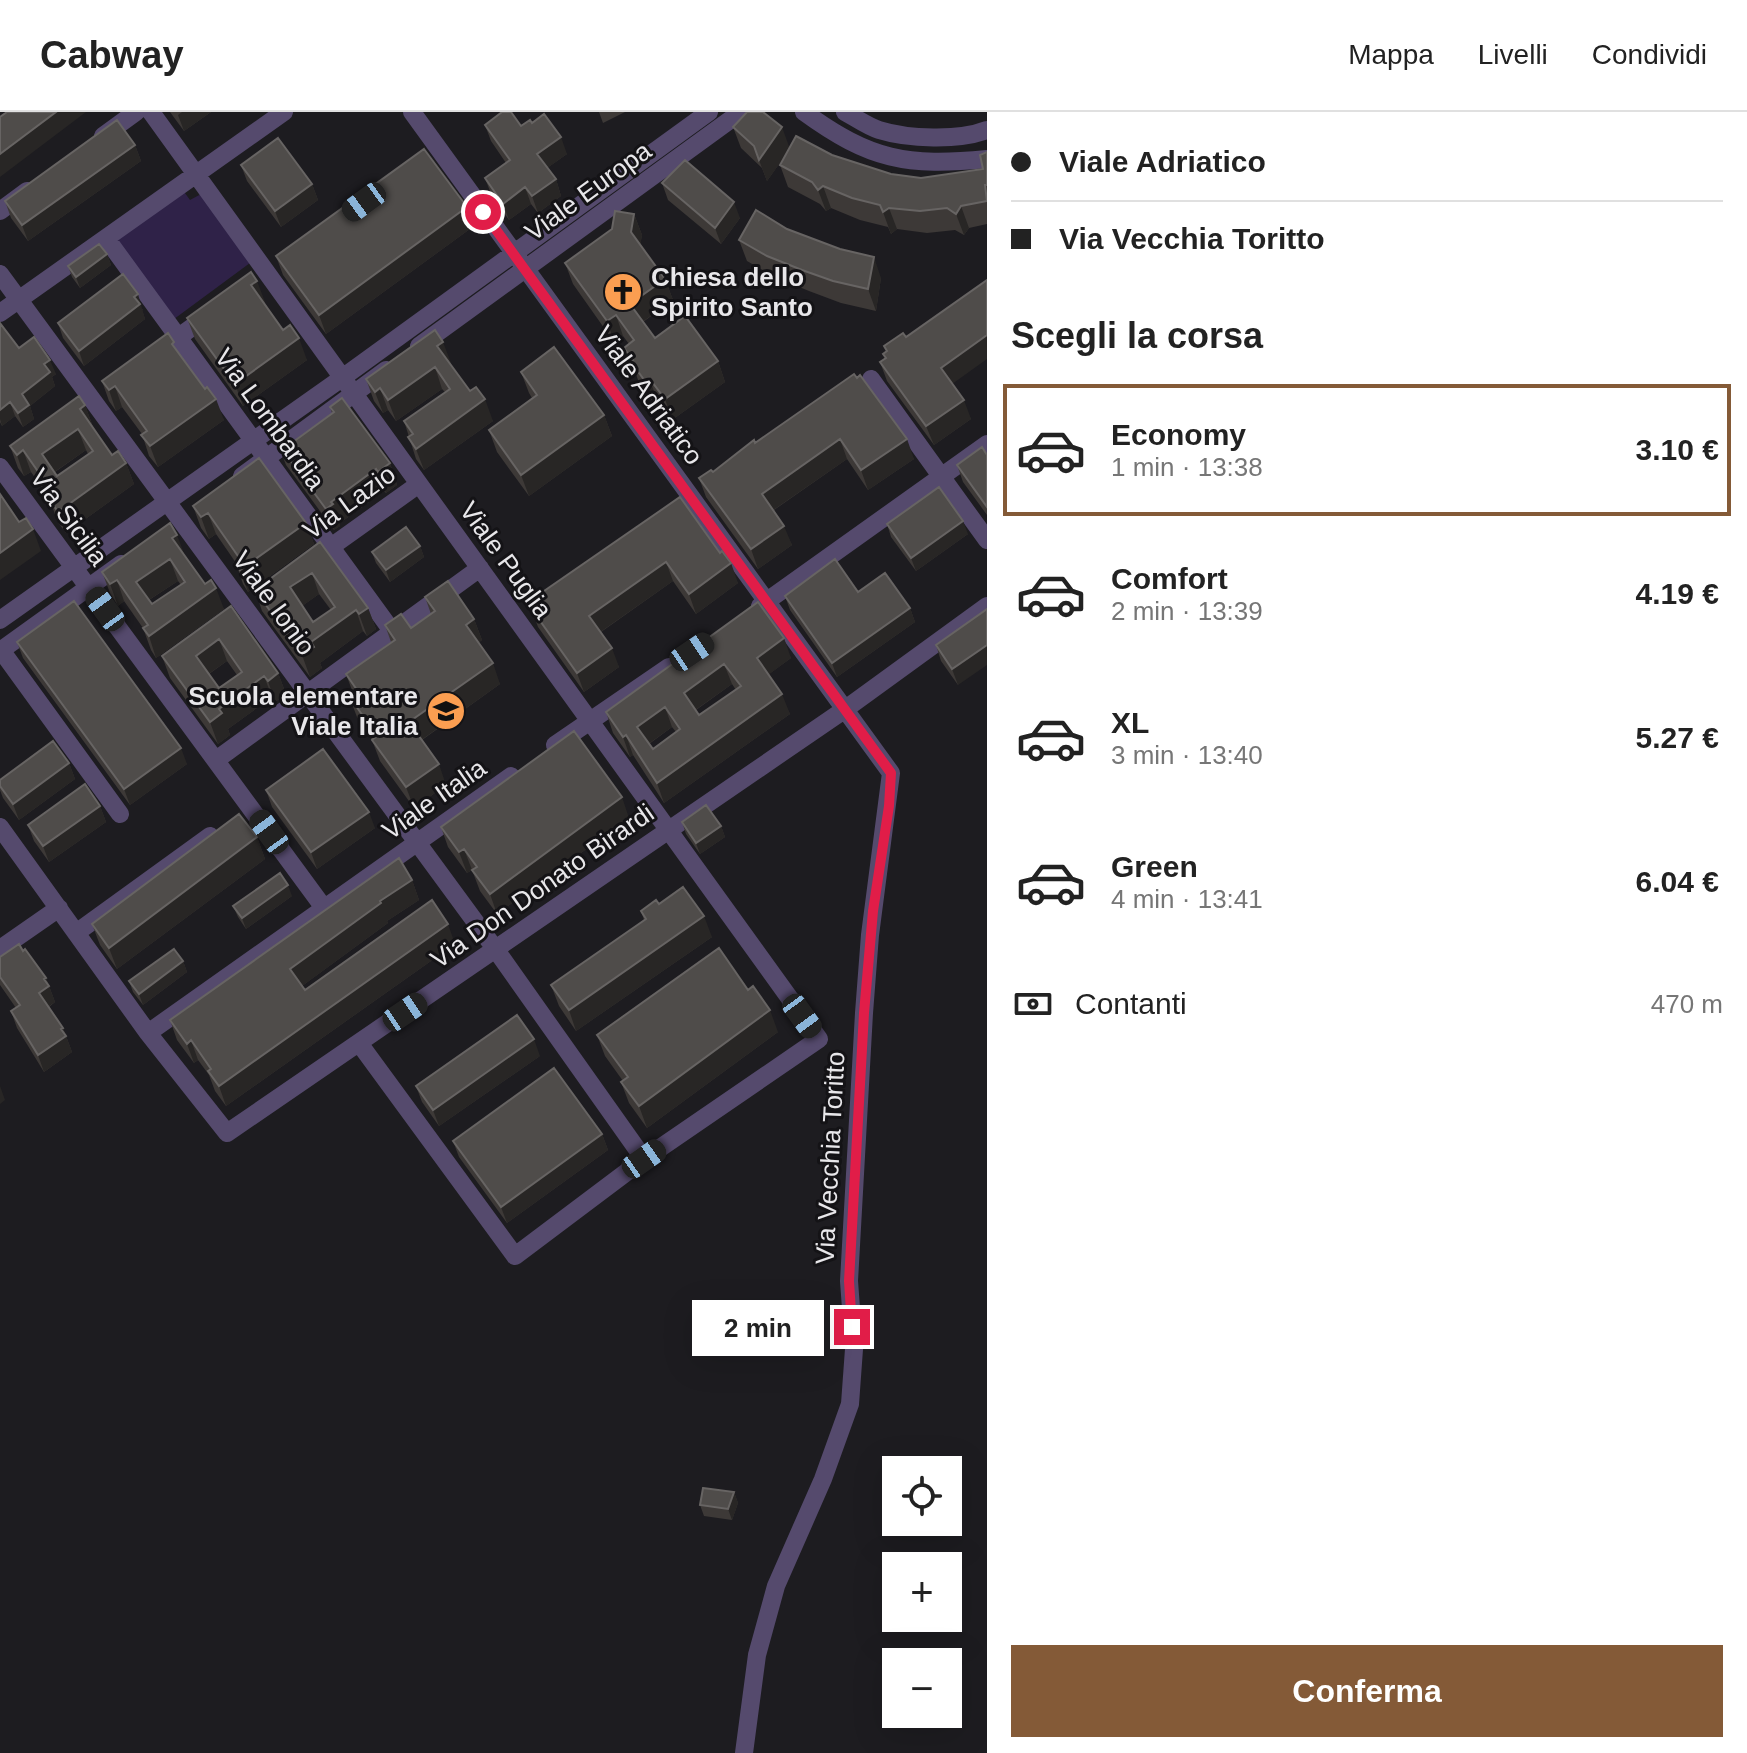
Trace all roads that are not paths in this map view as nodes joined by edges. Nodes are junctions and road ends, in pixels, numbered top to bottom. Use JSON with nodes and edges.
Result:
{"nodes":[{"id":1,"x":136,"y":112,"type":"edge"},
{"id":2,"x":151,"y":112,"type":"edge"},
{"id":3,"x":284,"y":112,"type":"edge"},
{"id":4,"x":412,"y":112,"type":"edge"},
{"id":5,"x":709,"y":112,"type":"edge"},
{"id":6,"x":741,"y":112,"type":"edge"},
{"id":7,"x":804,"y":112,"type":"edge"},
{"id":8,"x":845,"y":112,"type":"edge"},
{"id":9,"x":987,"y":130,"type":"edge"},
{"id":10,"x":87,"y":148,"type":"edge"},
{"id":11,"x":987,"y":159,"type":"edge"},
{"id":12,"x":195,"y":175,"type":"junction"},
{"id":13,"x":37,"y":184,"type":"edge"},
{"id":14,"x":0,"y":211,"type":"edge"},
{"id":15,"x":106,"y":238,"type":"junction"},
{"id":16,"x":518,"y":262,"type":"junction"},
{"id":17,"x":0,"y":274,"type":"edge"},
{"id":18,"x":19,"y":300,"type":"junction"},
{"id":19,"x":228,"y":301,"type":"edge"},
{"id":20,"x":0,"y":313,"type":"edge"},
{"id":21,"x":178,"y":337,"type":"junction"},
{"id":22,"x":141,"y":364,"type":"edge"},
{"id":23,"x":342,"y":378,"type":"junction"},
{"id":24,"x":871,"y":379,"type":"dead end"},
{"id":25,"x":353,"y":394,"type":"junction"},
{"id":26,"x":253,"y":441,"type":"junction"},
{"id":27,"x":987,"y":444,"type":"edge"},
{"id":28,"x":266,"y":459,"type":"junction"},
{"id":29,"x":4,"y":463,"type":"edge"},
{"id":30,"x":940,"y":476,"type":"junction"},
{"id":31,"x":419,"y":484,"type":"junction"},
{"id":32,"x":230,"y":485,"type":"edge"},
{"id":33,"x":167,"y":502,"type":"junction"},
{"id":34,"x":987,"y":540,"type":"edge"},
{"id":35,"x":331,"y":547,"type":"junction"},
{"id":36,"x":135,"y":554,"type":"edge"},
{"id":37,"x":306,"y":565,"type":"edge"},
{"id":38,"x":74,"y":567,"type":"junction"},
{"id":39,"x":480,"y":568,"type":"junction"},
{"id":40,"x":89,"y":588,"type":"junction"},
{"id":41,"x":768,"y":600,"type":"junction"},
{"id":42,"x":987,"y":606,"type":"edge"},
{"id":43,"x":742,"y":618,"type":"edge"},
{"id":44,"x":0,"y":620,"type":"edge"},
{"id":45,"x":392,"y":631,"type":"junction"},
{"id":46,"x":0,"y":651,"type":"edge"},
{"id":47,"x":679,"y":661,"type":"edge"},
{"id":48,"x":306,"y":692,"type":"junction"},
{"id":49,"x":844,"y":710,"type":"junction"},
{"id":50,"x":590,"y":721,"type":"junction"},
{"id":51,"x":216,"y":760,"type":"junction"},
{"id":52,"x":244,"y":812,"type":"junction"},
{"id":53,"x":120,"y":814,"type":"dead end"},
{"id":54,"x":0,"y":827,"type":"edge"},
{"id":55,"x":668,"y":831,"type":"junction"},
{"id":56,"x":416,"y":843,"type":"junction"},
{"id":57,"x":59,"y":908,"type":"junction"},
{"id":58,"x":324,"y":908,"type":"junction"},
{"id":59,"x":76,"y":933,"type":"junction"},
{"id":60,"x":0,"y":949,"type":"edge"},
{"id":61,"x":496,"y":950,"type":"junction"},
{"id":62,"x":148,"y":1033,"type":"junction"},
{"id":63,"x":359,"y":1043,"type":"junction"},
{"id":64,"x":644,"y":1159,"type":"junction"},
{"id":65,"x":744,"y":1753,"type":"edge"}],
"edges":[{"from":1,"to":10,"type":"street"},
{"from":2,"to":12,"type":"street","name":"Viale Puglia"},
{"from":3,"to":12,"type":"street"},
{"from":4,"to":16,"type":"street","name":"Viale Adriatico"},
{"from":5,"to":16,"type":"street","name":"Viale Europa"},
{"from":6,"to":16,"type":"street","name":"Viale Europa"},
{"from":7,"to":11,"type":"street"},
{"from":8,"to":9,"type":"street"},
{"from":12,"to":15,"type":"street"},
{"from":12,"to":23,"type":"street","name":"Viale Puglia"},
{"from":13,"to":14,"type":"street"},
{"from":15,"to":18,"type":"street"},
{"from":15,"to":21,"type":"street","name":"Via Lombardia"},
{"from":16,"to":23,"type":"street","name":"Viale Europa"},
{"from":16,"to":25,"type":"street","name":"Viale Europa"},
{"from":16,"to":41,"type":"street","name":"Viale Adriatico"},
{"from":17,"to":18,"type":"street","name":"Viale Ionio"},
{"from":18,"to":20,"type":"street"},
{"from":18,"to":33,"type":"street","name":"Viale Ionio"},
{"from":19,"to":21,"type":"street"},
{"from":21,"to":22,"type":"street"},
{"from":21,"to":26,"type":"street","name":"Via Lombardia"},
{"from":23,"to":25,"type":"street","name":"Viale Puglia"},
{"from":23,"to":26,"type":"street","name":"Viale Europa"},
{"from":24,"to":30,"type":"street"},
{"from":25,"to":28,"type":"street","name":"Viale Europa"},
{"from":25,"to":31,"type":"street","name":"Viale Puglia"},
{"from":26,"to":28,"type":"street","name":"Via Lombardia"},
{"from":26,"to":33,"type":"street","name":"Viale Europa"},
{"from":27,"to":30,"type":"street"},
{"from":28,"to":32,"type":"street","name":"Viale Europa"},
{"from":28,"to":35,"type":"street","name":"Via Lombardia"},
{"from":29,"to":38,"type":"street","name":"Via Sicilia"},
{"from":30,"to":34,"type":"street"},
{"from":30,"to":41,"type":"street"},
{"from":31,"to":35,"type":"street","name":"Via Lazio"},
{"from":31,"to":39,"type":"street","name":"Viale Puglia"},
{"from":33,"to":38,"type":"street","name":"Viale Europa"},
{"from":33,"to":48,"type":"street","name":"Viale Ionio"},
{"from":35,"to":37,"type":"street","name":"Via Lazio"},
{"from":35,"to":45,"type":"street","name":"Via Lombardia"},
{"from":36,"to":40,"type":"street"},
{"from":38,"to":40,"type":"street","name":"Via Sicilia"},
{"from":38,"to":44,"type":"street","name":"Viale Europa"},
{"from":39,"to":45,"type":"street"},
{"from":39,"to":50,"type":"street","name":"Viale Puglia"},
{"from":40,"to":46,"type":"street"},
{"from":40,"to":51,"type":"street","name":"Via Sicilia"},
{"from":41,"to":43,"type":"street"},
{"from":41,"to":49,"type":"street","name":"Viale Adriatico"},
{"from":42,"to":49,"type":"street","name":"Via Don Donato Birardi"},
{"from":45,"to":48,"type":"street"},
{"from":46,"to":53,"type":"street"},
{"from":47,"to":50,"type":"street","name":"Viale Italia"},
{"from":48,"to":51,"type":"street"},
{"from":48,"to":56,"type":"street","name":"Viale Ionio"},
{"from":49,"to":55,"type":"street","name":"Via Don Donato Birardi"},
{"from":49,"to":65,"type":"street","name":"Via Vecchia Toritto"},
{"from":50,"to":55,"type":"street","name":"Viale Puglia"},
{"from":50,"to":56,"type":"street","name":"Viale Italia"},
{"from":51,"to":52,"type":"street","name":"Via Sicilia"},
{"from":52,"to":58,"type":"street","name":"Via Sicilia"},
{"from":52,"to":59,"type":"street"},
{"from":54,"to":57,"type":"street"},
{"from":55,"to":61,"type":"street","name":"Via Don Donato Birardi"},
{"from":55,"to":64,"type":"street","name":"Viale Puglia"},
{"from":56,"to":58,"type":"street","name":"Viale Italia"},
{"from":56,"to":61,"type":"street","name":"Viale Ionio"},
{"from":57,"to":59,"type":"street"},
{"from":57,"to":60,"type":"street"},
{"from":58,"to":62,"type":"street","name":"Viale Italia"},
{"from":59,"to":62,"type":"street"},
{"from":61,"to":63,"type":"street","name":"Via Don Donato Birardi"},
{"from":61,"to":64,"type":"street","name":"Viale Ionio"},
{"from":62,"to":63,"type":"street","name":"Via Don Donato Birardi"},
{"from":63,"to":64,"type":"street"}]}
